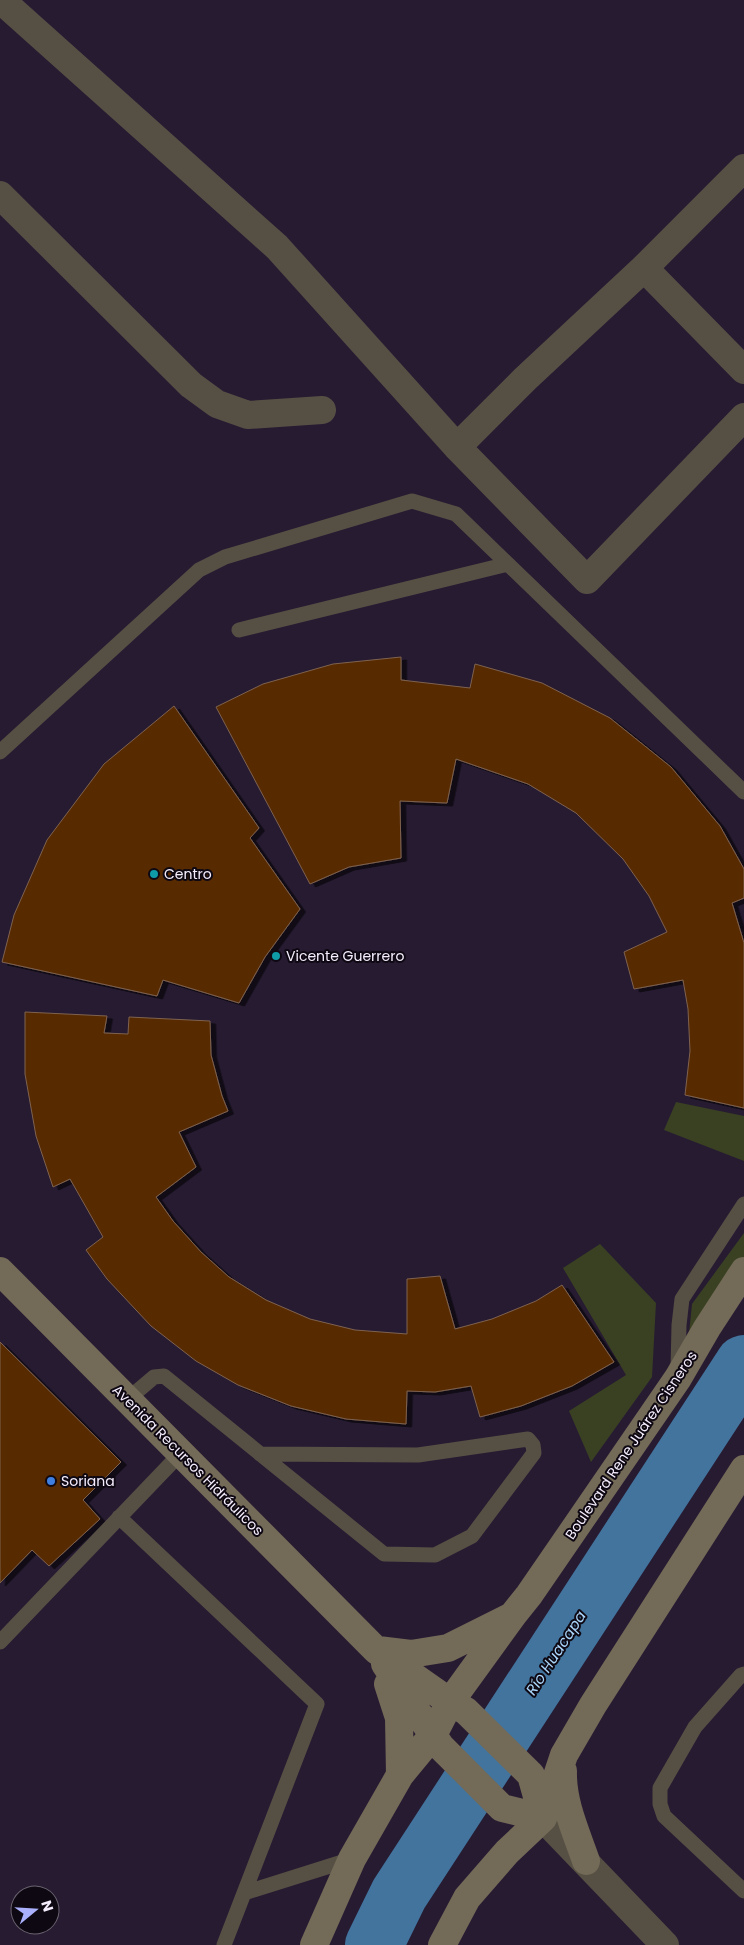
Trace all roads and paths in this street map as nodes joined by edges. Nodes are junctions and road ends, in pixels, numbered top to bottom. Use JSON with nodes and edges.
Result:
{"nodes":[{"id":1,"x":1,"y":0,"type":"edge"},
{"id":2,"x":744,"y":168,"type":"edge"},
{"id":3,"x":0,"y":195,"type":"edge"},
{"id":4,"x":644,"y":268,"type":"junction"},
{"id":5,"x":744,"y":370,"type":"edge"},
{"id":6,"x":322,"y":410,"type":"dead end"},
{"id":7,"x":744,"y":418,"type":"edge"},
{"id":8,"x":457,"y":447,"type":"junction"},
{"id":9,"x":508,"y":564,"type":"junction"},
{"id":10,"x":239,"y":630,"type":"dead end"},
{"id":11,"x":0,"y":752,"type":"edge"},
{"id":12,"x":744,"y":792,"type":"edge"},
{"id":13,"x":744,"y":1204,"type":"edge"},
{"id":14,"x":0,"y":1270,"type":"edge"},
{"id":15,"x":744,"y":1272,"type":"edge"},
{"id":16,"x":678,"y":1378,"type":"junction"},
{"id":17,"x":128,"y":1399,"type":"junction"},
{"id":18,"x":181,"y":1453,"type":"junction"},
{"id":19,"x":260,"y":1454,"type":"junction"},
{"id":20,"x":744,"y":1469,"type":"edge"},
{"id":21,"x":119,"y":1517,"type":"junction"},
{"id":22,"x":513,"y":1615,"type":"junction"},
{"id":23,"x":0,"y":1642,"type":"edge"},
{"id":24,"x":376,"y":1650,"type":"junction"},
{"id":25,"x":744,"y":1674,"type":"edge"},
{"id":26,"x":458,"y":1706,"type":"junction"},
{"id":27,"x":437,"y":1741,"type":"junction"},
{"id":28,"x":564,"y":1755,"type":"junction"},
{"id":29,"x":400,"y":1775,"type":"junction"},
{"id":30,"x":544,"y":1818,"type":"junction"},
{"id":31,"x":352,"y":1859,"type":"junction"},
{"id":32,"x":586,"y":1861,"type":"junction"},
{"id":33,"x":744,"y":1891,"type":"edge"},
{"id":34,"x":244,"y":1893,"type":"junction"},
{"id":35,"x":224,"y":1945,"type":"edge"},
{"id":36,"x":314,"y":1945,"type":"edge"},
{"id":37,"x":442,"y":1945,"type":"edge"},
{"id":38,"x":665,"y":1945,"type":"edge"}],
"edges":[{"from":1,"to":8,"type":"street"},
{"from":2,"to":4,"type":"street"},
{"from":3,"to":6,"type":"street"},
{"from":4,"to":5,"type":"street"},
{"from":4,"to":8,"type":"street"},
{"from":7,"to":8,"type":"street"},
{"from":9,"to":10,"type":"lane"},
{"from":9,"to":11,"type":"lane"},
{"from":9,"to":12,"type":"lane"},
{"from":13,"to":16,"type":"lane"},
{"from":14,"to":17,"type":"main road","name":"Avenida Recursos Hidráulicos"},
{"from":15,"to":16,"type":"main road","name":"Boulevard Rene Juárez Cisneros"},
{"from":16,"to":22,"type":"main road","name":"Boulevard Rene Juárez Cisneros"},
{"from":17,"to":18,"type":"main road","name":"Avenida Recursos Hidráulicos"},
{"from":17,"to":19,"type":"lane"},
{"from":18,"to":21,"type":"lane"},
{"from":18,"to":24,"type":"main road","name":"Avenida Recursos Hidráulicos"},
{"from":19,"to":19,"type":"lane"},
{"from":20,"to":28,"type":"main road"},
{"from":21,"to":23,"type":"lane"},
{"from":21,"to":34,"type":"lane"},
{"from":22,"to":24,"type":"main road"},
{"from":22,"to":26,"type":"main road","name":"Boulevard Rene Juárez Cisneros"},
{"from":24,"to":26,"type":"main road","name":"Avenida Recursos Hidráulicos"},
{"from":24,"to":27,"type":"main road","name":"Avenida Recursos Hidráulicos"},
{"from":24,"to":29,"type":"main road"},
{"from":25,"to":33,"type":"lane"},
{"from":26,"to":27,"type":"main road","name":"Boulevard Rene Juárez Cisneros"},
{"from":26,"to":30,"type":"main road","name":"Avenida Recursos Hidráulicos"},
{"from":27,"to":29,"type":"main road","name":"Boulevard Rene Juárez Cisneros"},
{"from":27,"to":30,"type":"main road","name":"Avenida Recursos Hidráulicos"},
{"from":28,"to":30,"type":"main road"},
{"from":28,"to":32,"type":"main road"},
{"from":29,"to":31,"type":"main road","name":"Boulevard Rene Juárez Cisneros"},
{"from":30,"to":32,"type":"street","name":"Avenida Recursos Hidráulicos"},
{"from":30,"to":37,"type":"main road"},
{"from":31,"to":34,"type":"lane"},
{"from":31,"to":36,"type":"main road","name":"Boulevard Rene Juárez Cisneros"},
{"from":32,"to":38,"type":"street","name":"Avenida Recursos Hidráulicos"},
{"from":34,"to":35,"type":"lane"}]}
